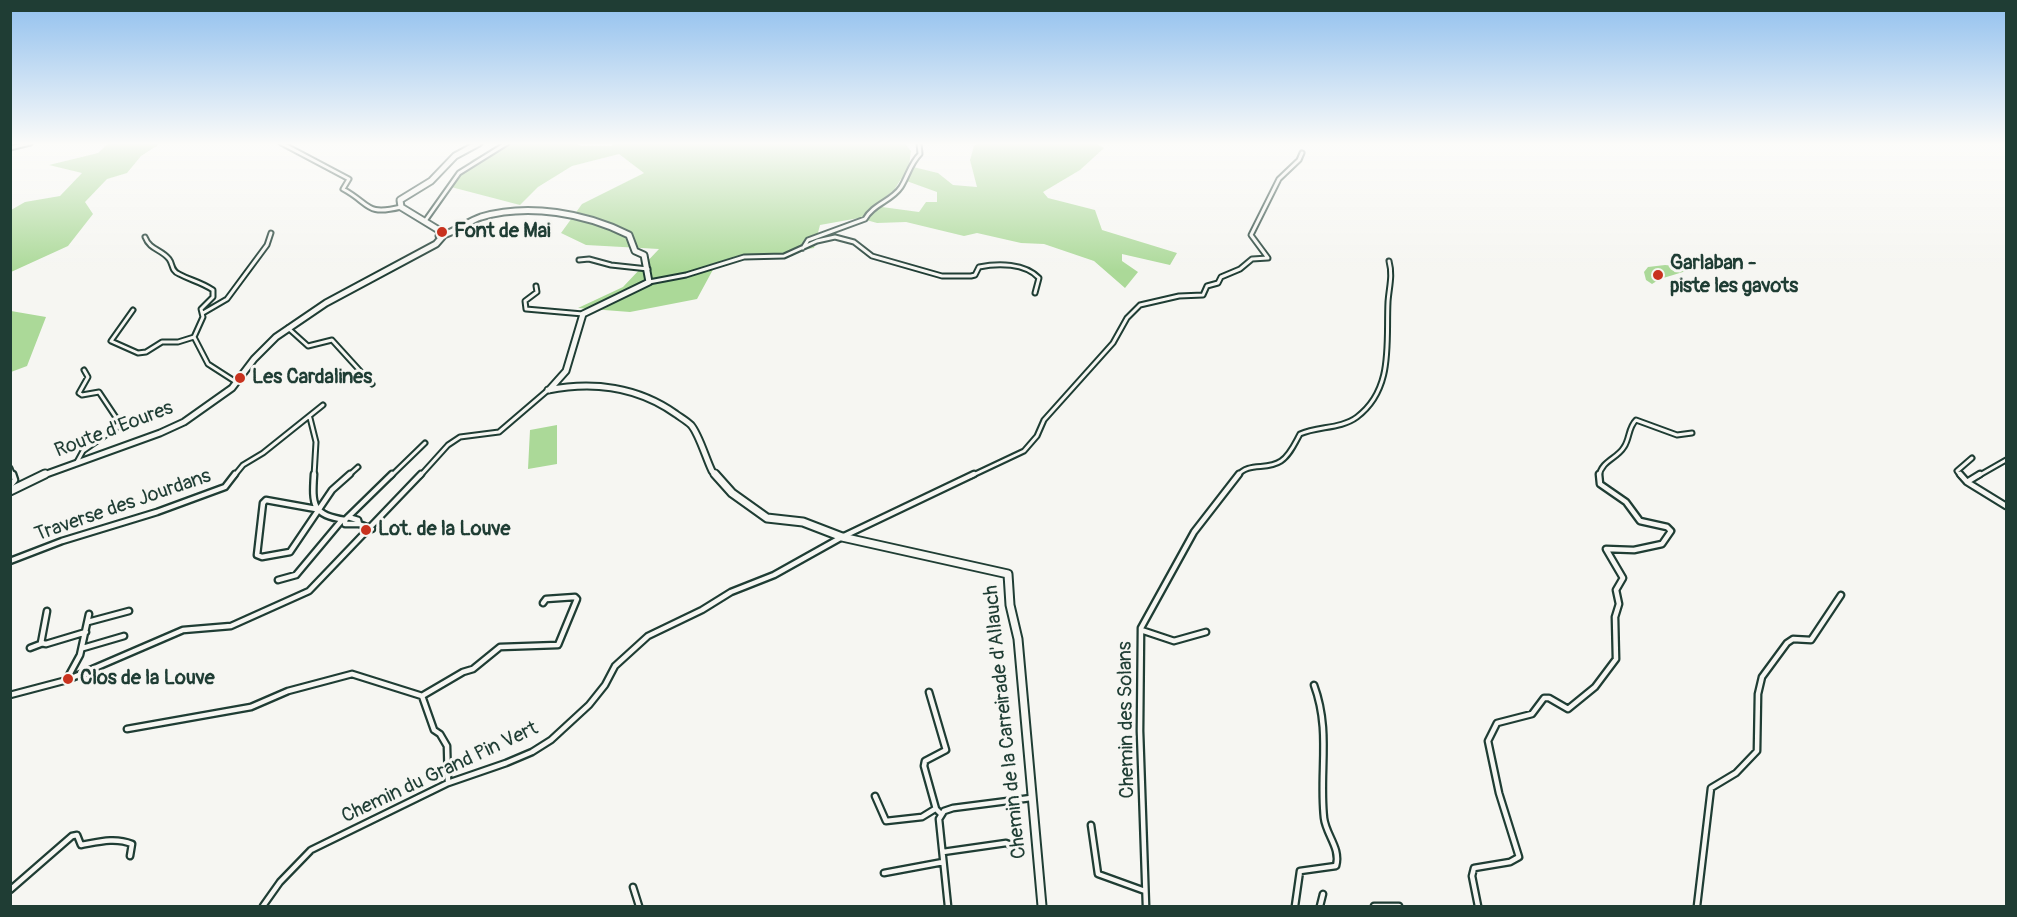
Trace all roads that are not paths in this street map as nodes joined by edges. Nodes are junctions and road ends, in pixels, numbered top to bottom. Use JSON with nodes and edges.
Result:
{"nodes":[{"id":1,"x":345,"y":186,"type":"edge"},
{"id":2,"x":425,"y":186,"type":"edge"},
{"id":3,"x":450,"y":186,"type":"edge"},
{"id":4,"x":901,"y":186,"type":"edge"},
{"id":5,"x":1276,"y":186,"type":"edge"},
{"id":6,"x":401,"y":207,"type":"junction"},
{"id":7,"x":425,"y":221,"type":"junction"},
{"id":8,"x":271,"y":233,"type":"dead end"},
{"id":9,"x":441,"y":236,"type":"junction"},
{"id":10,"x":145,"y":237,"type":"dead end"},
{"id":11,"x":803,"y":249,"type":"junction"},
{"id":12,"x":579,"y":260,"type":"dead end"},
{"id":13,"x":1389,"y":261,"type":"dead end"},
{"id":14,"x":648,"y":269,"type":"junction"},
{"id":15,"x":649,"y":282,"type":"junction"},
{"id":16,"x":536,"y":286,"type":"dead end"},
{"id":17,"x":1035,"y":293,"type":"dead end"},
{"id":18,"x":133,"y":310,"type":"dead end"},
{"id":19,"x":203,"y":313,"type":"junction"},
{"id":20,"x":583,"y":314,"type":"junction"},
{"id":21,"x":288,"y":328,"type":"junction"},
{"id":22,"x":194,"y":337,"type":"junction"},
{"id":23,"x":84,"y":370,"type":"dead end"},
{"id":24,"x":237,"y":382,"type":"junction"},
{"id":25,"x":372,"y":384,"type":"dead end"},
{"id":26,"x":548,"y":390,"type":"junction"},
{"id":27,"x":323,"y":405,"type":"dead end"},
{"id":28,"x":310,"y":418,"type":"dead end"},
{"id":29,"x":1692,"y":433,"type":"dead end"},
{"id":30,"x":426,"y":442,"type":"dead end"},
{"id":31,"x":1972,"y":458,"type":"dead end"},
{"id":32,"x":2007,"y":460,"type":"edge"},
{"id":33,"x":77,"y":462,"type":"junction"},
{"id":34,"x":358,"y":467,"type":"dead end"},
{"id":35,"x":10,"y":468,"type":"edge"},
{"id":36,"x":1967,"y":482,"type":"junction"},
{"id":37,"x":10,"y":486,"type":"edge"},
{"id":38,"x":10,"y":491,"type":"edge"},
{"id":39,"x":2007,"y":506,"type":"edge"},
{"id":40,"x":317,"y":510,"type":"junction"},
{"id":41,"x":345,"y":520,"type":"junction"},
{"id":42,"x":370,"y":528,"type":"junction"},
{"id":43,"x":842,"y":537,"type":"junction"},
{"id":44,"x":10,"y":561,"type":"edge"},
{"id":45,"x":278,"y":580,"type":"dead end"},
{"id":46,"x":1841,"y":596,"type":"dead end"},
{"id":47,"x":543,"y":603,"type":"dead end"},
{"id":48,"x":129,"y":610,"type":"dead end"},
{"id":49,"x":47,"y":611,"type":"dead end"},
{"id":50,"x":89,"y":614,"type":"dead end"},
{"id":51,"x":88,"y":622,"type":"junction"},
{"id":52,"x":1141,"y":630,"type":"junction"},
{"id":53,"x":86,"y":632,"type":"junction"},
{"id":54,"x":1206,"y":632,"type":"dead end"},
{"id":55,"x":124,"y":636,"type":"dead end"},
{"id":56,"x":43,"y":643,"type":"junction"},
{"id":57,"x":30,"y":648,"type":"dead end"},
{"id":58,"x":83,"y":648,"type":"junction"},
{"id":59,"x":67,"y":680,"type":"junction"},
{"id":60,"x":1314,"y":685,"type":"dead end"},
{"id":61,"x":929,"y":692,"type":"dead end"},
{"id":62,"x":10,"y":695,"type":"edge"},
{"id":63,"x":422,"y":696,"type":"junction"},
{"id":64,"x":127,"y":729,"type":"dead end"},
{"id":65,"x":448,"y":783,"type":"junction"},
{"id":66,"x":875,"y":796,"type":"dead end"},
{"id":67,"x":1031,"y":798,"type":"junction"},
{"id":68,"x":936,"y":809,"type":"junction"},
{"id":69,"x":941,"y":814,"type":"junction"},
{"id":70,"x":1091,"y":825,"type":"dead end"},
{"id":71,"x":1011,"y":845,"type":"dead end"},
{"id":72,"x":942,"y":852,"type":"junction"},
{"id":73,"x":130,"y":856,"type":"dead end"},
{"id":74,"x":944,"y":862,"type":"junction"},
{"id":75,"x":884,"y":873,"type":"dead end"},
{"id":76,"x":633,"y":887,"type":"dead end"},
{"id":77,"x":10,"y":890,"type":"edge"},
{"id":78,"x":1145,"y":891,"type":"junction"},
{"id":79,"x":1323,"y":894,"type":"dead end"},
{"id":80,"x":263,"y":906,"type":"edge"},
{"id":81,"x":639,"y":906,"type":"edge"},
{"id":82,"x":948,"y":906,"type":"edge"},
{"id":83,"x":1042,"y":906,"type":"edge"},
{"id":84,"x":1146,"y":906,"type":"edge"},
{"id":85,"x":1295,"y":906,"type":"edge"},
{"id":86,"x":1320,"y":906,"type":"edge"},
{"id":87,"x":1374,"y":906,"type":"edge"},
{"id":88,"x":1399,"y":906,"type":"edge"},
{"id":89,"x":1478,"y":906,"type":"edge"},
{"id":90,"x":1698,"y":906,"type":"edge"}],
"edges":[{"from":1,"to":6,"type":"street"},
{"from":2,"to":6,"type":"street"},
{"from":3,"to":7,"type":"street"},
{"from":4,"to":11,"type":"street"},
{"from":5,"to":43,"type":"street","name":"Chemin du Grand Pin Vert"},
{"from":6,"to":7,"type":"street"},
{"from":7,"to":9,"type":"street"},
{"from":8,"to":19,"type":"street"},
{"from":9,"to":14,"type":"street"},
{"from":9,"to":21,"type":"street","name":"Route d'Eoures"},
{"from":10,"to":19,"type":"street"},
{"from":11,"to":15,"type":"street"},
{"from":11,"to":17,"type":"street"},
{"from":12,"to":14,"type":"street"},
{"from":13,"to":52,"type":"street","name":"Chemin des Solans"},
{"from":14,"to":15,"type":"street"},
{"from":15,"to":20,"type":"street"},
{"from":16,"to":20,"type":"street"},
{"from":18,"to":22,"type":"street"},
{"from":19,"to":22,"type":"street"},
{"from":20,"to":26,"type":"street"},
{"from":21,"to":24,"type":"street","name":"Route d'Eoures"},
{"from":21,"to":25,"type":"street"},
{"from":22,"to":24,"type":"street"},
{"from":23,"to":33,"type":"street"},
{"from":24,"to":33,"type":"street","name":"Route d'Eoures"},
{"from":26,"to":42,"type":"street"},
{"from":26,"to":43,"type":"street","name":"Chemin de la Carreirade d'Allauch"},
{"from":27,"to":44,"type":"street","name":"Traverse des Jourdans"},
{"from":28,"to":40,"type":"street"},
{"from":29,"to":89,"type":"street"},
{"from":30,"to":41,"type":"street"},
{"from":31,"to":36,"type":"street"},
{"from":32,"to":36,"type":"street"},
{"from":33,"to":38,"type":"street","name":"Route d'Eoures"},
{"from":34,"to":40,"type":"street"},
{"from":35,"to":37,"type":"street"},
{"from":36,"to":39,"type":"street"},
{"from":40,"to":40,"type":"street"},
{"from":40,"to":41,"type":"street"},
{"from":41,"to":42,"type":"street"},
{"from":41,"to":45,"type":"street"},
{"from":42,"to":59,"type":"street"},
{"from":43,"to":65,"type":"street","name":"Chemin du Grand Pin Vert"},
{"from":43,"to":67,"type":"street","name":"Chemin de la Carreirade d'Allauch"},
{"from":46,"to":90,"type":"street"},
{"from":47,"to":63,"type":"street"},
{"from":48,"to":51,"type":"street"},
{"from":49,"to":56,"type":"street"},
{"from":50,"to":51,"type":"street"},
{"from":51,"to":53,"type":"street"},
{"from":52,"to":54,"type":"street"},
{"from":52,"to":78,"type":"street","name":"Chemin des Solans"},
{"from":53,"to":56,"type":"street"},
{"from":53,"to":58,"type":"street"},
{"from":55,"to":58,"type":"street"},
{"from":56,"to":57,"type":"street"},
{"from":58,"to":59,"type":"street"},
{"from":59,"to":62,"type":"street"},
{"from":60,"to":85,"type":"street"},
{"from":61,"to":68,"type":"street"},
{"from":63,"to":64,"type":"street"},
{"from":63,"to":65,"type":"street"},
{"from":65,"to":80,"type":"street","name":"Chemin du Grand Pin Vert"},
{"from":66,"to":68,"type":"street"},
{"from":67,"to":69,"type":"street"},
{"from":67,"to":83,"type":"street","name":"Chemin de la Carreirade d'Allauch"},
{"from":68,"to":69,"type":"street"},
{"from":69,"to":72,"type":"street"},
{"from":70,"to":78,"type":"street"},
{"from":71,"to":72,"type":"street"},
{"from":72,"to":74,"type":"street"},
{"from":73,"to":77,"type":"street"},
{"from":74,"to":75,"type":"street"},
{"from":74,"to":82,"type":"street"},
{"from":76,"to":81,"type":"street"},
{"from":78,"to":84,"type":"street","name":"Chemin des Solans"},
{"from":79,"to":86,"type":"street"},
{"from":87,"to":88,"type":"street"}]}
